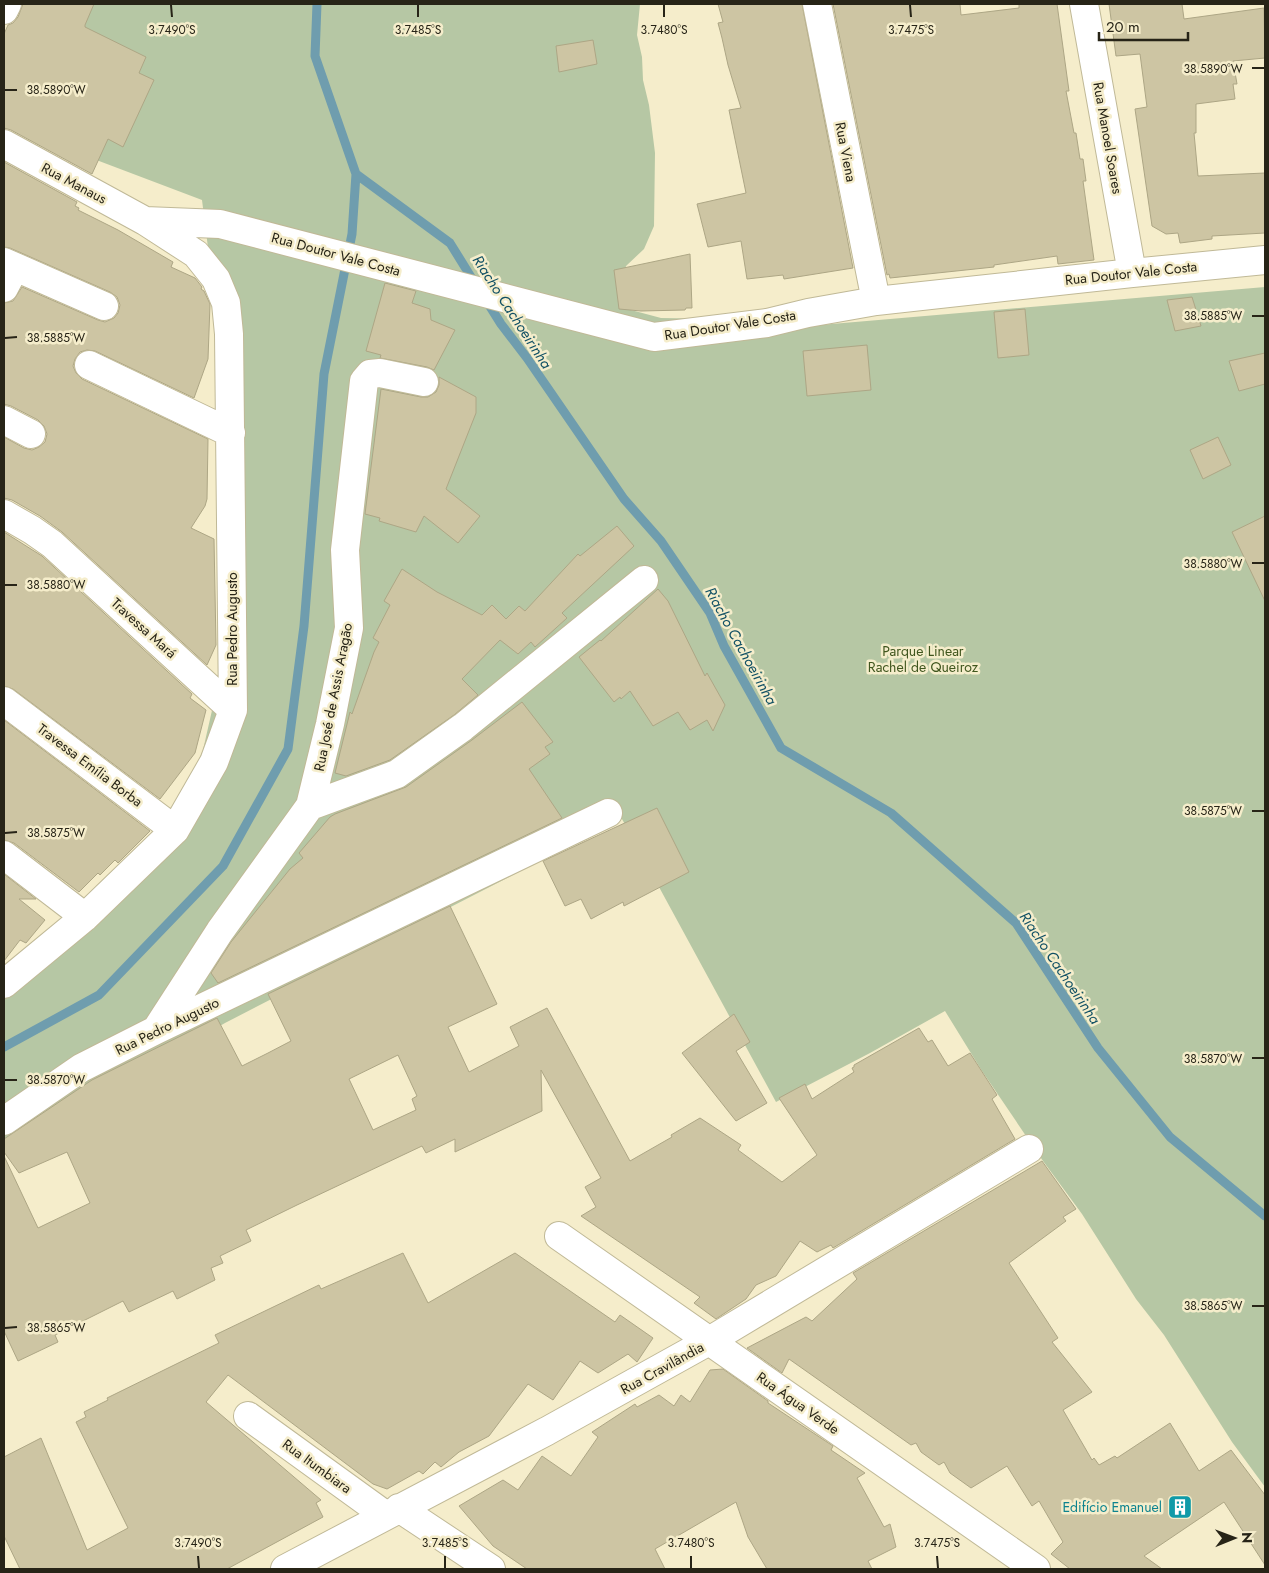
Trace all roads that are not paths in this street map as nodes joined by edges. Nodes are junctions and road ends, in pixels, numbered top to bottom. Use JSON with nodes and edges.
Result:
{"nodes":[{"id":1,"x":7,"y":4,"type":"edge"},
{"id":2,"x":817,"y":4,"type":"edge"},
{"id":3,"x":1084,"y":4,"type":"edge"},
{"id":4,"x":4,"y":10,"type":"edge"},
{"id":5,"x":4,"y":144,"type":"edge"},
{"id":6,"x":145,"y":221,"type":"junction"},
{"id":7,"x":1265,"y":260,"type":"edge"},
{"id":8,"x":7,"y":272,"type":"edge"},
{"id":9,"x":1132,"y":272,"type":"junction"},
{"id":10,"x":876,"y":301,"type":"junction"},
{"id":11,"x":104,"y":306,"type":"dead end"},
{"id":12,"x":89,"y":366,"type":"dead end"},
{"id":13,"x":424,"y":382,"type":"dead end"},
{"id":14,"x":4,"y":420,"type":"edge"},
{"id":15,"x":230,"y":433,"type":"junction"},
{"id":16,"x":31,"y":434,"type":"dead end"},
{"id":17,"x":4,"y":514,"type":"edge"},
{"id":18,"x":644,"y":580,"type":"dead end"},
{"id":19,"x":4,"y":701,"type":"edge"},
{"id":20,"x":233,"y":710,"type":"junction"},
{"id":21,"x":310,"y":806,"type":"junction"},
{"id":22,"x":608,"y":813,"type":"dead end"},
{"id":23,"x":175,"y":830,"type":"junction"},
{"id":24,"x":4,"y":856,"type":"edge"},
{"id":25,"x":85,"y":917,"type":"junction"},
{"id":26,"x":4,"y":984,"type":"edge"},
{"id":27,"x":156,"y":1030,"type":"junction"},
{"id":28,"x":4,"y":1121,"type":"edge"},
{"id":29,"x":1029,"y":1149,"type":"dead end"},
{"id":30,"x":559,"y":1236,"type":"dead end"},
{"id":31,"x":710,"y":1342,"type":"junction"},
{"id":32,"x":248,"y":1416,"type":"dead end"},
{"id":33,"x":392,"y":1512,"type":"junction"},
{"id":34,"x":285,"y":1569,"type":"edge"},
{"id":35,"x":491,"y":1569,"type":"edge"},
{"id":36,"x":1036,"y":1569,"type":"edge"}],
"edges":[{"from":1,"to":4,"type":"street"},
{"from":2,"to":10,"type":"street","name":"Rua Viena"},
{"from":3,"to":9,"type":"street","name":"Rua Manoel Soares"},
{"from":5,"to":6,"type":"street","name":"Rua Manaus"},
{"from":6,"to":10,"type":"street","name":"Rua Doutor Vale Costa"},
{"from":6,"to":15,"type":"street","name":"Rua Pedro Augusto"},
{"from":7,"to":9,"type":"street","name":"Rua Doutor Vale Costa"},
{"from":8,"to":11,"type":"street"},
{"from":9,"to":10,"type":"street","name":"Rua Doutor Vale Costa"},
{"from":12,"to":15,"type":"street"},
{"from":13,"to":21,"type":"street","name":"Rua José de Assis Aragão"},
{"from":14,"to":16,"type":"street"},
{"from":15,"to":20,"type":"street","name":"Rua Pedro Augusto"},
{"from":17,"to":20,"type":"street","name":"Travessa Mará"},
{"from":18,"to":21,"type":"street"},
{"from":19,"to":23,"type":"street","name":"Travessa Emília Borba"},
{"from":20,"to":23,"type":"street","name":"Rua Pedro Augusto"},
{"from":21,"to":27,"type":"street","name":"Rua José de Assis Aragão"},
{"from":22,"to":27,"type":"street","name":"Rua Pedro Augusto"},
{"from":23,"to":25,"type":"street","name":"Rua Pedro Augusto"},
{"from":24,"to":25,"type":"street"},
{"from":25,"to":26,"type":"street","name":"Rua Pedro Augusto"},
{"from":27,"to":28,"type":"street","name":"Rua Pedro Augusto"},
{"from":29,"to":31,"type":"street","name":"Rua Cravilândia"},
{"from":30,"to":31,"type":"street","name":"Rua Água Verde"},
{"from":31,"to":33,"type":"street","name":"Rua Cravilândia"},
{"from":31,"to":36,"type":"street","name":"Rua Água Verde"},
{"from":32,"to":33,"type":"street","name":"Rua Itumbiara"},
{"from":33,"to":34,"type":"street","name":"Rua Cravilândia"},
{"from":33,"to":35,"type":"street","name":"Rua Itumbiara"}]}
